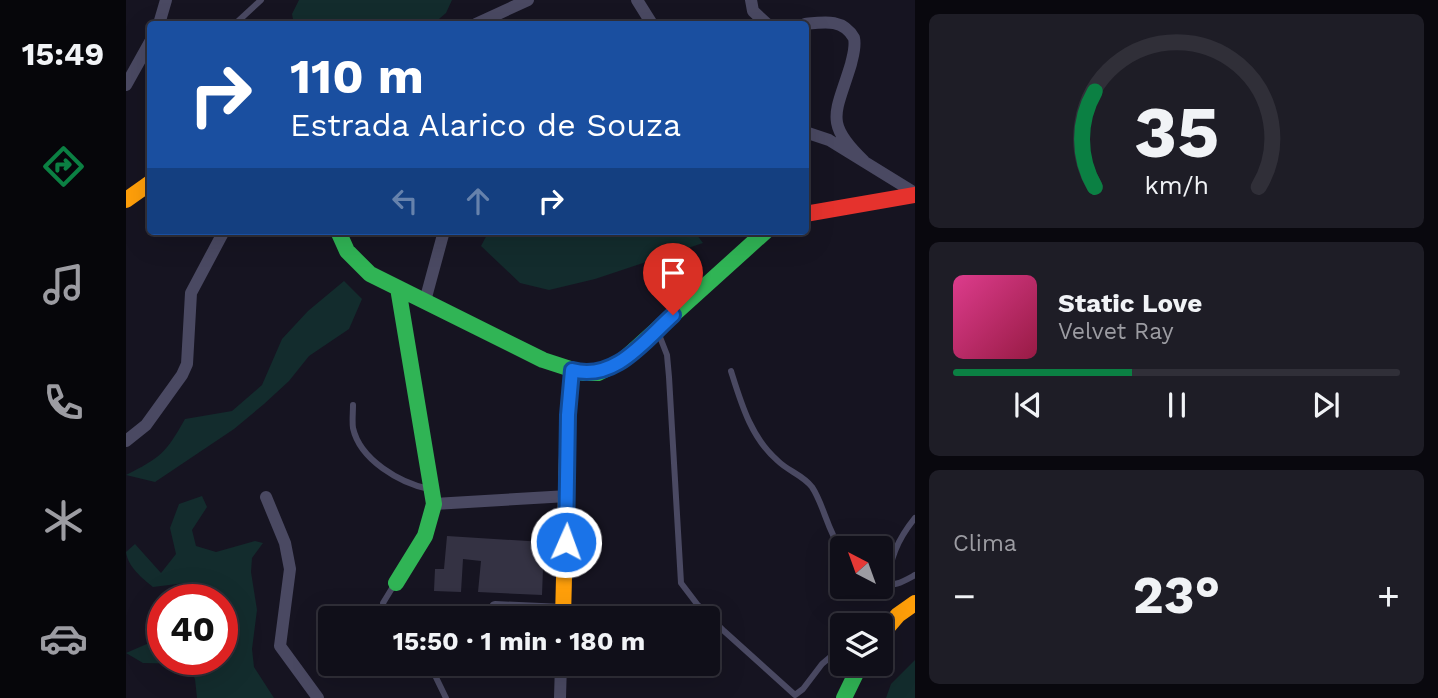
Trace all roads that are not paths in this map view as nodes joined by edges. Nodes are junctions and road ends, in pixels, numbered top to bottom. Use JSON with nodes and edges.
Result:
{"nodes":[{"id":1,"x":166,"y":0,"type":"edge"},
{"id":2,"x":261,"y":0,"type":"edge"},
{"id":3,"x":528,"y":0,"type":"edge"},
{"id":4,"x":636,"y":0,"type":"edge"},
{"id":5,"x":751,"y":0,"type":"edge"},
{"id":6,"x":160,"y":21,"type":"edge"},
{"id":7,"x":238,"y":21,"type":"edge"},
{"id":8,"x":482,"y":21,"type":"edge"},
{"id":9,"x":650,"y":21,"type":"edge"},
{"id":10,"x":763,"y":21,"type":"edge"},
{"id":11,"x":809,"y":24,"type":"edge"},
{"id":12,"x":147,"y":47,"type":"edge"},
{"id":13,"x":126,"y":85,"type":"edge"},
{"id":14,"x":809,"y":133,"type":"edge"},
{"id":15,"x":864,"y":161,"type":"junction"},
{"id":16,"x":147,"y":185,"type":"edge"},
{"id":17,"x":915,"y":194,"type":"edge"},
{"id":18,"x":126,"y":200,"type":"edge"},
{"id":19,"x":809,"y":213,"type":"edge"},
{"id":20,"x":222,"y":235,"type":"edge"},
{"id":21,"x":340,"y":235,"type":"edge"},
{"id":22,"x":443,"y":235,"type":"edge"},
{"id":23,"x":762,"y":235,"type":"edge"},
{"id":24,"x":398,"y":288,"type":"junction"},
{"id":25,"x":425,"y":301,"type":"junction"},
{"id":26,"x":657,"y":330,"type":"junction"},
{"id":27,"x":572,"y":370,"type":"junction"},
{"id":28,"x":731,"y":371,"type":"dead end"},
{"id":29,"x":353,"y":405,"type":"dead end"},
{"id":30,"x":129,"y":438,"type":"edge"},
{"id":31,"x":266,"y":496,"type":"dead end"},
{"id":32,"x":432,"y":496,"type":"junction"},
{"id":33,"x":568,"y":496,"type":"junction"},
{"id":34,"x":915,"y":519,"type":"edge"},
{"id":35,"x":832,"y":536,"type":"edge"},
{"id":36,"x":893,"y":552,"type":"edge"},
{"id":37,"x":915,"y":575,"type":"edge"},
{"id":38,"x":893,"y":582,"type":"edge"},
{"id":39,"x":396,"y":583,"type":"joint"},
{"id":40,"x":915,"y":603,"type":"edge"},
{"id":41,"x":384,"y":606,"type":"edge"},
{"id":42,"x":563,"y":606,"type":"edge"},
{"id":43,"x":893,"y":621,"type":"edge"},
{"id":44,"x":830,"y":657,"type":"edge"},
{"id":45,"x":435,"y":676,"type":"edge"},
{"id":46,"x":561,"y":676,"type":"edge"},
{"id":47,"x":855,"y":676,"type":"edge"},
{"id":48,"x":318,"y":698,"type":"edge"},
{"id":49,"x":446,"y":698,"type":"edge"},
{"id":50,"x":561,"y":698,"type":"edge"},
{"id":51,"x":844,"y":698,"type":"edge"}],
"edges":[{"from":1,"to":6,"type":"street"},
{"from":2,"to":7,"type":"lane"},
{"from":3,"to":8,"type":"street"},
{"from":4,"to":9,"type":"street"},
{"from":5,"to":10,"type":"street"},
{"from":11,"to":15,"type":"street"},
{"from":12,"to":13,"type":"street"},
{"from":14,"to":15,"type":"street"},
{"from":15,"to":17,"type":"street"},
{"from":16,"to":18,"type":"main road"},
{"from":17,"to":19,"type":"main road"},
{"from":20,"to":30,"type":"street"},
{"from":21,"to":24,"type":"main road"},
{"from":22,"to":25,"type":"street"},
{"from":23,"to":26,"type":"main road"},
{"from":24,"to":25,"type":"main road"},
{"from":24,"to":32,"type":"main road"},
{"from":25,"to":27,"type":"main road"},
{"from":26,"to":27,"type":"main road"},
{"from":26,"to":44,"type":"lane"},
{"from":27,"to":33,"type":"main road"},
{"from":28,"to":35,"type":"lane"},
{"from":29,"to":32,"type":"lane"},
{"from":31,"to":48,"type":"street"},
{"from":32,"to":33,"type":"street"},
{"from":32,"to":39,"type":"main road"},
{"from":33,"to":42,"type":"main road"},
{"from":34,"to":36,"type":"lane"},
{"from":37,"to":38,"type":"lane"},
{"from":39,"to":41,"type":"lane"},
{"from":40,"to":43,"type":"main road"},
{"from":45,"to":49,"type":"lane"},
{"from":46,"to":50,"type":"street"},
{"from":47,"to":51,"type":"main road"}]}
